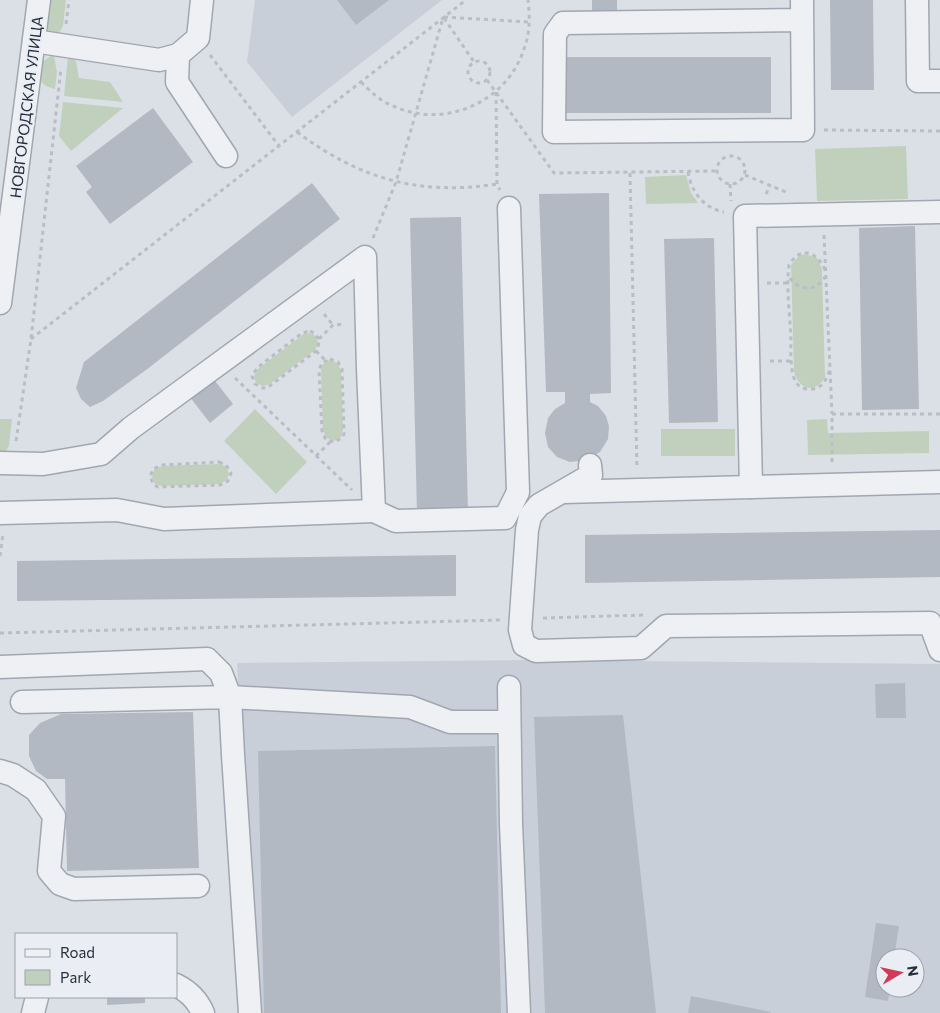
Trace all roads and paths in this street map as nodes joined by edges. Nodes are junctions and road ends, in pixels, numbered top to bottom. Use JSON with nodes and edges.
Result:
{"nodes":[{"id":1,"x":39,"y":0,"type":"edge"},
{"id":2,"x":69,"y":0,"type":"edge"},
{"id":3,"x":202,"y":0,"type":"edge"},
{"id":4,"x":466,"y":0,"type":"edge"},
{"id":5,"x":528,"y":0,"type":"edge"},
{"id":6,"x":917,"y":0,"type":"edge"},
{"id":7,"x":802,"y":10,"type":"edge"},
{"id":8,"x":443,"y":17,"type":"junction"},
{"id":9,"x":529,"y":22,"type":"junction"},
{"id":10,"x":198,"y":38,"type":"junction"},
{"id":11,"x":34,"y":41,"type":"junction"},
{"id":12,"x":63,"y":45,"type":"junction"},
{"id":13,"x":178,"y":55,"type":"junction"},
{"id":14,"x":474,"y":62,"type":"junction"},
{"id":15,"x":940,"y":81,"type":"edge"},
{"id":16,"x":360,"y":82,"type":"junction"},
{"id":17,"x":496,"y":92,"type":"junction"},
{"id":18,"x":415,"y":113,"type":"junction"},
{"id":19,"x":803,"y":130,"type":"junction"},
{"id":20,"x":940,"y":131,"type":"edge"},
{"id":21,"x":297,"y":132,"type":"junction"},
{"id":22,"x":280,"y":146,"type":"junction"},
{"id":23,"x":226,"y":156,"type":"dead end"},
{"id":24,"x":717,"y":171,"type":"joint"},
{"id":25,"x":688,"y":172,"type":"dead end"},
{"id":26,"x":630,"y":173,"type":"dead end"},
{"id":27,"x":396,"y":182,"type":"junction"},
{"id":28,"x":497,"y":184,"type":"junction"},
{"id":29,"x":770,"y":186,"type":"dead end"},
{"id":30,"x":762,"y":199,"type":"dead end"},
{"id":31,"x":509,"y":208,"type":"joint"},
{"id":32,"x":729,"y":212,"type":"dead end"},
{"id":33,"x":940,"y":212,"type":"edge"},
{"id":34,"x":823,"y":214,"type":"junction"},
{"id":35,"x":365,"y":257,"type":"junction"},
{"id":36,"x":825,"y":270,"type":"junction"},
{"id":37,"x":826,"y":276,"type":"junction"},
{"id":38,"x":789,"y":277,"type":"junction"},
{"id":39,"x":0,"y":303,"type":"edge"},
{"id":40,"x":367,"y":321,"type":"junction"},
{"id":41,"x":31,"y":339,"type":"junction"},
{"id":42,"x":319,"y":339,"type":"junction"},
{"id":43,"x":316,"y":351,"type":"junction"},
{"id":44,"x":325,"y":360,"type":"junction"},
{"id":45,"x":220,"y":363,"type":"junction"},
{"id":46,"x":830,"y":370,"type":"junction"},
{"id":47,"x":256,"y":385,"type":"junction"},
{"id":48,"x":249,"y":391,"type":"junction"},
{"id":49,"x":832,"y":414,"type":"junction"},
{"id":50,"x":940,"y":414,"type":"edge"},
{"id":51,"x":330,"y":442,"type":"junction"},
{"id":52,"x":316,"y":456,"type":"junction"},
{"id":53,"x":219,"y":462,"type":"joint"},
{"id":54,"x":6,"y":463,"type":"edge"},
{"id":55,"x":590,"y":465,"type":"dead end"},
{"id":56,"x":940,"y":482,"type":"edge"},
{"id":57,"x":832,"y":484,"type":"junction"},
{"id":58,"x":751,"y":487,"type":"junction"},
{"id":59,"x":638,"y":490,"type":"junction"},
{"id":60,"x":561,"y":492,"type":"junction"},
{"id":61,"x":374,"y":511,"type":"junction"},
{"id":62,"x":3,"y":513,"type":"edge"},
{"id":63,"x":0,"y":556,"type":"edge"},
{"id":64,"x":647,"y":615,"type":"dead end"},
{"id":65,"x":521,"y":619,"type":"junction"},
{"id":66,"x":0,"y":633,"type":"edge"},
{"id":67,"x":940,"y":650,"type":"edge"},
{"id":68,"x":0,"y":667,"type":"edge"},
{"id":69,"x":509,"y":687,"type":"dead end"},
{"id":70,"x":230,"y":697,"type":"junction"},
{"id":71,"x":22,"y":702,"type":"dead end"},
{"id":72,"x":509,"y":722,"type":"junction"},
{"id":73,"x":0,"y":771,"type":"edge"},
{"id":74,"x":198,"y":886,"type":"dead end"},
{"id":75,"x":178,"y":986,"type":"edge"},
{"id":76,"x":38,"y":998,"type":"edge"},
{"id":77,"x":33,"y":1013,"type":"edge"},
{"id":78,"x":203,"y":1013,"type":"edge"},
{"id":79,"x":250,"y":1013,"type":"edge"},
{"id":80,"x":519,"y":1013,"type":"edge"}],
"edges":[{"from":1,"to":11,"type":"street","name":"НОВГОРОДСКАЯ УЛИЦА"},
{"from":2,"to":12,"type":"path"},
{"from":3,"to":10,"type":"street"},
{"from":4,"to":8,"type":"path"},
{"from":5,"to":9,"type":"path"},
{"from":6,"to":15,"type":"street"},
{"from":7,"to":19,"type":"street"},
{"from":7,"to":19,"type":"street"},
{"from":8,"to":9,"type":"path"},
{"from":8,"to":14,"type":"path"},
{"from":8,"to":16,"type":"path"},
{"from":8,"to":18,"type":"path"},
{"from":9,"to":17,"type":"path"},
{"from":10,"to":13,"type":"street"},
{"from":10,"to":22,"type":"path"},
{"from":11,"to":12,"type":"street"},
{"from":11,"to":39,"type":"street","name":"НОВГОРОДСКАЯ УЛИЦА"},
{"from":12,"to":13,"type":"street"},
{"from":12,"to":41,"type":"path"},
{"from":13,"to":23,"type":"street"},
{"from":14,"to":14,"type":"path"},
{"from":16,"to":18,"type":"path"},
{"from":16,"to":21,"type":"path"},
{"from":17,"to":18,"type":"path"},
{"from":17,"to":28,"type":"path"},
{"from":18,"to":27,"type":"path"},
{"from":19,"to":20,"type":"path"},
{"from":21,"to":22,"type":"path"},
{"from":21,"to":27,"type":"path"},
{"from":22,"to":41,"type":"path"},
{"from":24,"to":24,"type":"path"},
{"from":25,"to":32,"type":"path"},
{"from":26,"to":59,"type":"path"},
{"from":27,"to":28,"type":"path"},
{"from":27,"to":35,"type":"path"},
{"from":28,"to":31,"type":"path"},
{"from":29,"to":30,"type":"path"},
{"from":31,"to":61,"type":"street"},
{"from":33,"to":34,"type":"street"},
{"from":34,"to":36,"type":"path"},
{"from":34,"to":58,"type":"street"},
{"from":35,"to":40,"type":"street"},
{"from":35,"to":45,"type":"street"},
{"from":36,"to":37,"type":"path"},
{"from":36,"to":38,"type":"path"},
{"from":37,"to":38,"type":"path"},
{"from":37,"to":46,"type":"path"},
{"from":38,"to":46,"type":"path"},
{"from":40,"to":42,"type":"path"},
{"from":40,"to":61,"type":"street"},
{"from":41,"to":54,"type":"path"},
{"from":42,"to":43,"type":"path"},
{"from":42,"to":47,"type":"path"},
{"from":43,"to":44,"type":"path"},
{"from":43,"to":47,"type":"path"},
{"from":44,"to":51,"type":"path"},
{"from":44,"to":51,"type":"path"},
{"from":45,"to":48,"type":"path"},
{"from":45,"to":54,"type":"street"},
{"from":46,"to":49,"type":"path"},
{"from":47,"to":48,"type":"path"},
{"from":48,"to":52,"type":"path"},
{"from":49,"to":50,"type":"path"},
{"from":49,"to":57,"type":"path"},
{"from":51,"to":52,"type":"path"},
{"from":52,"to":61,"type":"path"},
{"from":53,"to":53,"type":"path"},
{"from":55,"to":60,"type":"street"},
{"from":56,"to":57,"type":"street"},
{"from":57,"to":58,"type":"street"},
{"from":58,"to":59,"type":"street"},
{"from":59,"to":60,"type":"street"},
{"from":60,"to":65,"type":"street"},
{"from":61,"to":62,"type":"street"},
{"from":62,"to":63,"type":"path"},
{"from":64,"to":65,"type":"path"},
{"from":65,"to":66,"type":"path"},
{"from":65,"to":67,"type":"street"},
{"from":68,"to":70,"type":"street"},
{"from":69,"to":72,"type":"street"},
{"from":70,"to":71,"type":"street"},
{"from":70,"to":72,"type":"street"},
{"from":70,"to":79,"type":"street"},
{"from":72,"to":80,"type":"street"},
{"from":73,"to":74,"type":"street"},
{"from":75,"to":78,"type":"street"},
{"from":76,"to":77,"type":"street"}]}
